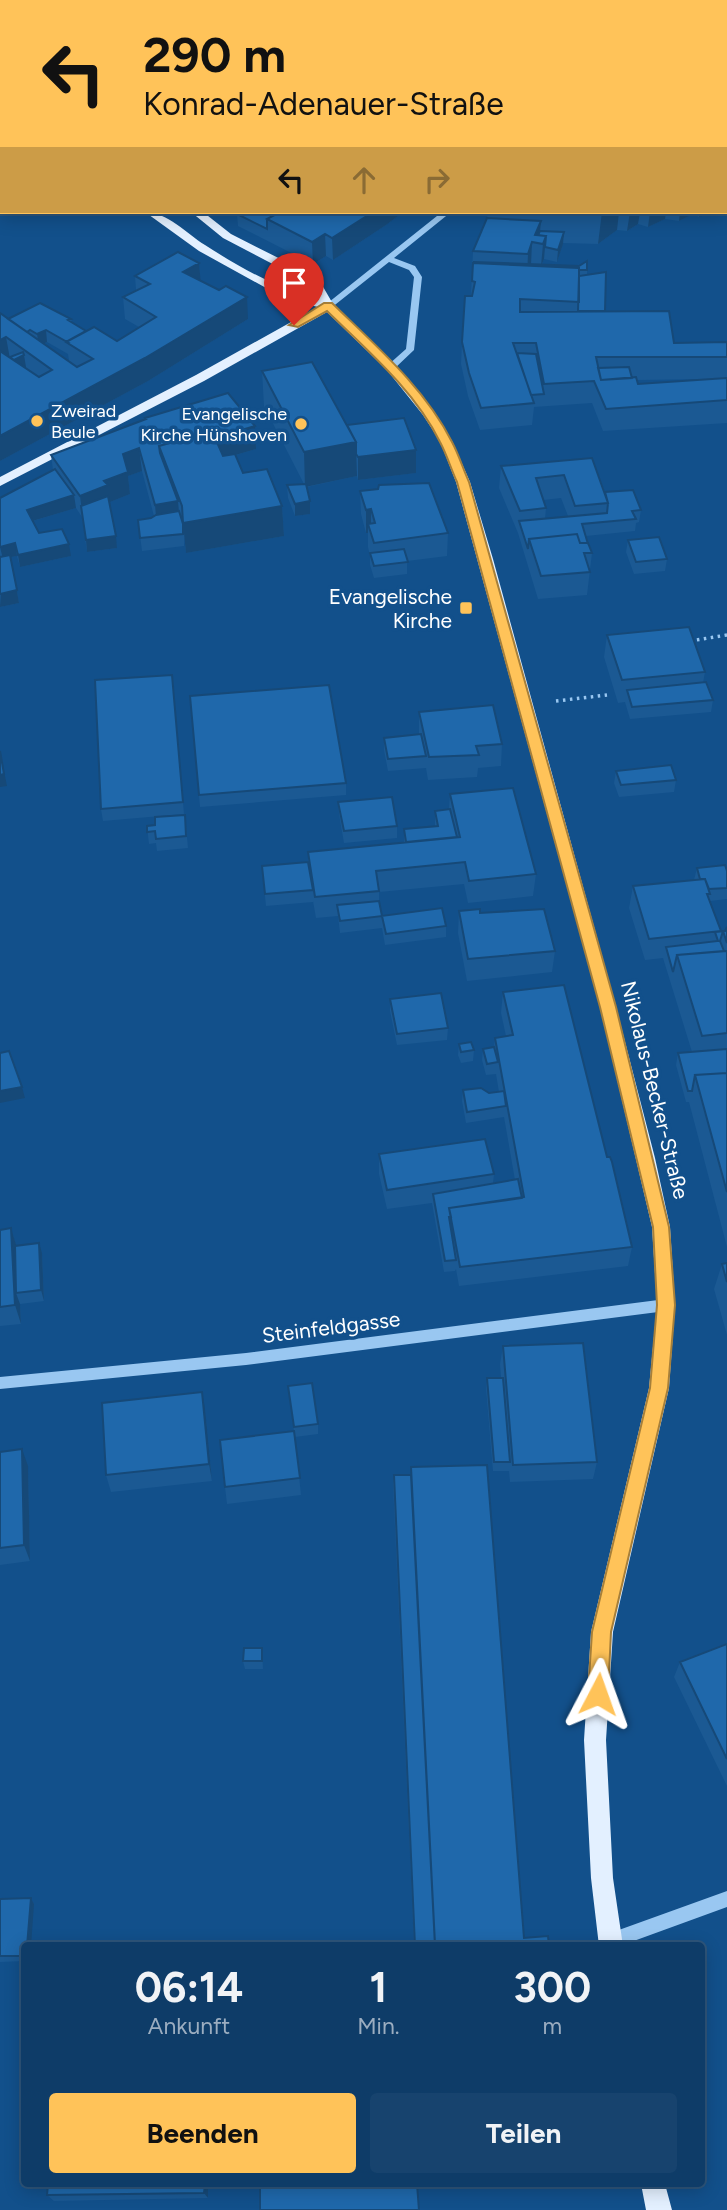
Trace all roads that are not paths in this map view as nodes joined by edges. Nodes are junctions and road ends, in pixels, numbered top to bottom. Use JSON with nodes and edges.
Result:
{"nodes":[{"id":1,"x":153,"y":214,"type":"edge"},
{"id":2,"x":199,"y":214,"type":"edge"},
{"id":3,"x":445,"y":214,"type":"edge"},
{"id":4,"x":390,"y":259,"type":"junction"},
{"id":5,"x":328,"y":306,"type":"junction"},
{"id":6,"x":391,"y":367,"type":"junction"},
{"id":7,"x":0,"y":482,"type":"edge"},
{"id":8,"x":666,"y":1305,"type":"junction"},
{"id":9,"x":0,"y":1383,"type":"edge"},
{"id":10,"x":727,"y":1899,"type":"edge"},
{"id":11,"x":611,"y":1942,"type":"edge"},
{"id":12,"x":616,"y":1942,"type":"edge"},
{"id":13,"x":654,"y":2187,"type":"edge"},
{"id":14,"x":659,"y":2210,"type":"edge"}],
"edges":[{"from":1,"to":5,"type":"main road"},
{"from":2,"to":5,"type":"main road","name":"Nikolaus-Becker-Straße"},
{"from":3,"to":4,"type":"street"},
{"from":4,"to":5,"type":"street"},
{"from":4,"to":6,"type":"street"},
{"from":5,"to":6,"type":"main road","name":"Nikolaus-Becker-Straße"},
{"from":5,"to":7,"type":"main road"},
{"from":6,"to":8,"type":"main road","name":"Nikolaus-Becker-Straße"},
{"from":8,"to":9,"type":"street","name":"Steinfeldgasse"},
{"from":8,"to":11,"type":"main road","name":"Nikolaus-Becker-Straße"},
{"from":10,"to":12,"type":"street"},
{"from":13,"to":14,"type":"main road"}]}
